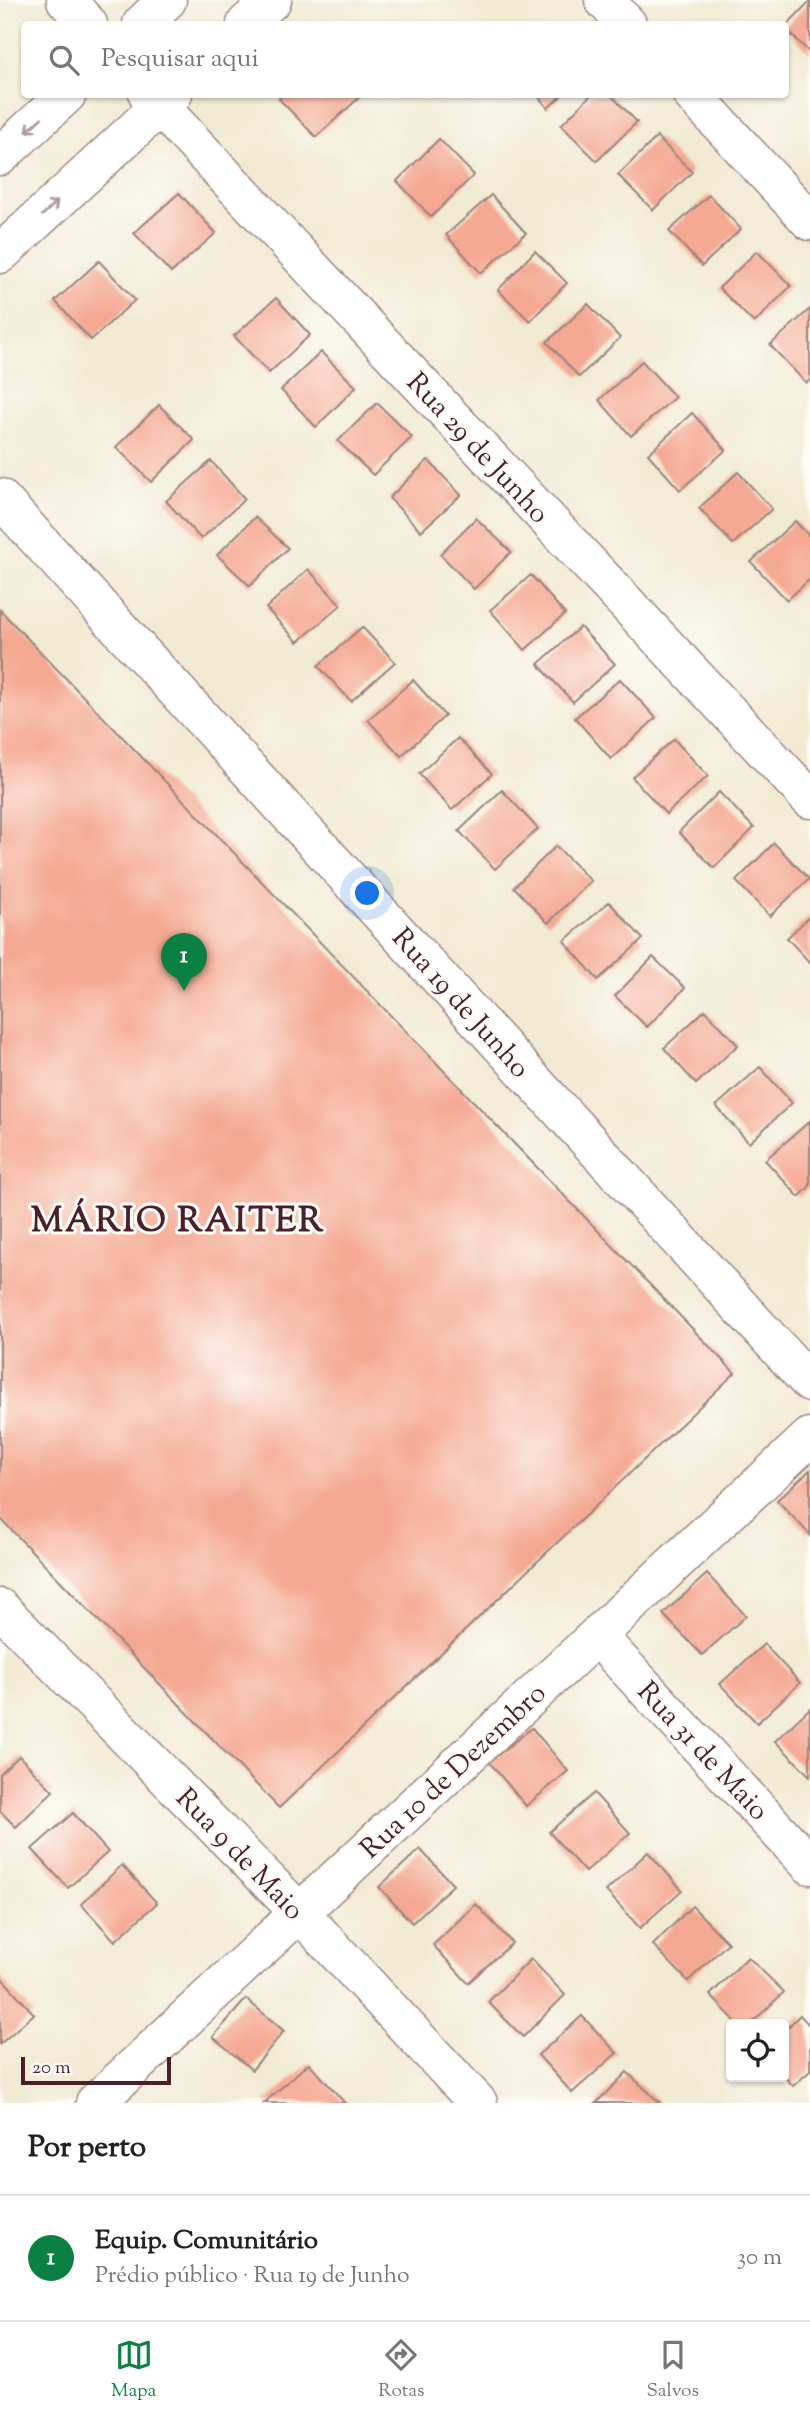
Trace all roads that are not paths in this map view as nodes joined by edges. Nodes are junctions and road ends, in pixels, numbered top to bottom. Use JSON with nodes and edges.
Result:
{"nodes":[{"id":1,"x":66,"y":0,"type":"edge"},
{"id":2,"x":167,"y":0,"type":"edge"},
{"id":3,"x":272,"y":0,"type":"edge"},
{"id":4,"x":604,"y":0,"type":"edge"},
{"id":5,"x":85,"y":21,"type":"edge"},
{"id":6,"x":145,"y":21,"type":"edge"},
{"id":7,"x":249,"y":21,"type":"edge"},
{"id":8,"x":624,"y":21,"type":"edge"},
{"id":9,"x":63,"y":98,"type":"edge"},
{"id":10,"x":696,"y":98,"type":"edge"},
{"id":11,"x":160,"y":99,"type":"edge"},
{"id":12,"x":0,"y":156,"type":"edge"},
{"id":13,"x":810,"y":221,"type":"edge"},
{"id":14,"x":0,"y":254,"type":"edge"},
{"id":15,"x":0,"y":498,"type":"edge"},
{"id":16,"x":810,"y":799,"type":"edge"},
{"id":17,"x":810,"y":1383,"type":"edge"},
{"id":18,"x":810,"y":1437,"type":"edge"},
{"id":19,"x":0,"y":1608,"type":"edge"},
{"id":20,"x":597,"y":1636,"type":"junction"},
{"id":21,"x":810,"y":1865,"type":"edge"},
{"id":22,"x":299,"y":1912,"type":"junction"},
{"id":23,"x":94,"y":2103,"type":"edge"},
{"id":24,"x":478,"y":2103,"type":"edge"}],
"edges":[{"from":1,"to":5,"type":"street"},
{"from":2,"to":6,"type":"street"},
{"from":3,"to":7,"type":"street"},
{"from":4,"to":8,"type":"street"},
{"from":9,"to":12,"type":"street","one_way":true},
{"from":10,"to":13,"type":"street"},
{"from":14,"to":11,"type":"street","one_way":true},
{"from":11,"to":16,"type":"street","name":"Rua 29 de Junho"},
{"from":15,"to":17,"type":"street","name":"Rua 19 de Junho"},
{"from":18,"to":20,"type":"street","name":"Rua 10 de Dezembro"},
{"from":19,"to":22,"type":"street","name":"Rua 9 de Maio"},
{"from":20,"to":21,"type":"street","name":"Rua 31 de Maio"},
{"from":20,"to":22,"type":"street","name":"Rua 10 de Dezembro"},
{"from":22,"to":23,"type":"street","name":"Rua 10 de Dezembro"},
{"from":22,"to":24,"type":"street","name":"Rua 9 de Maio"}]}
